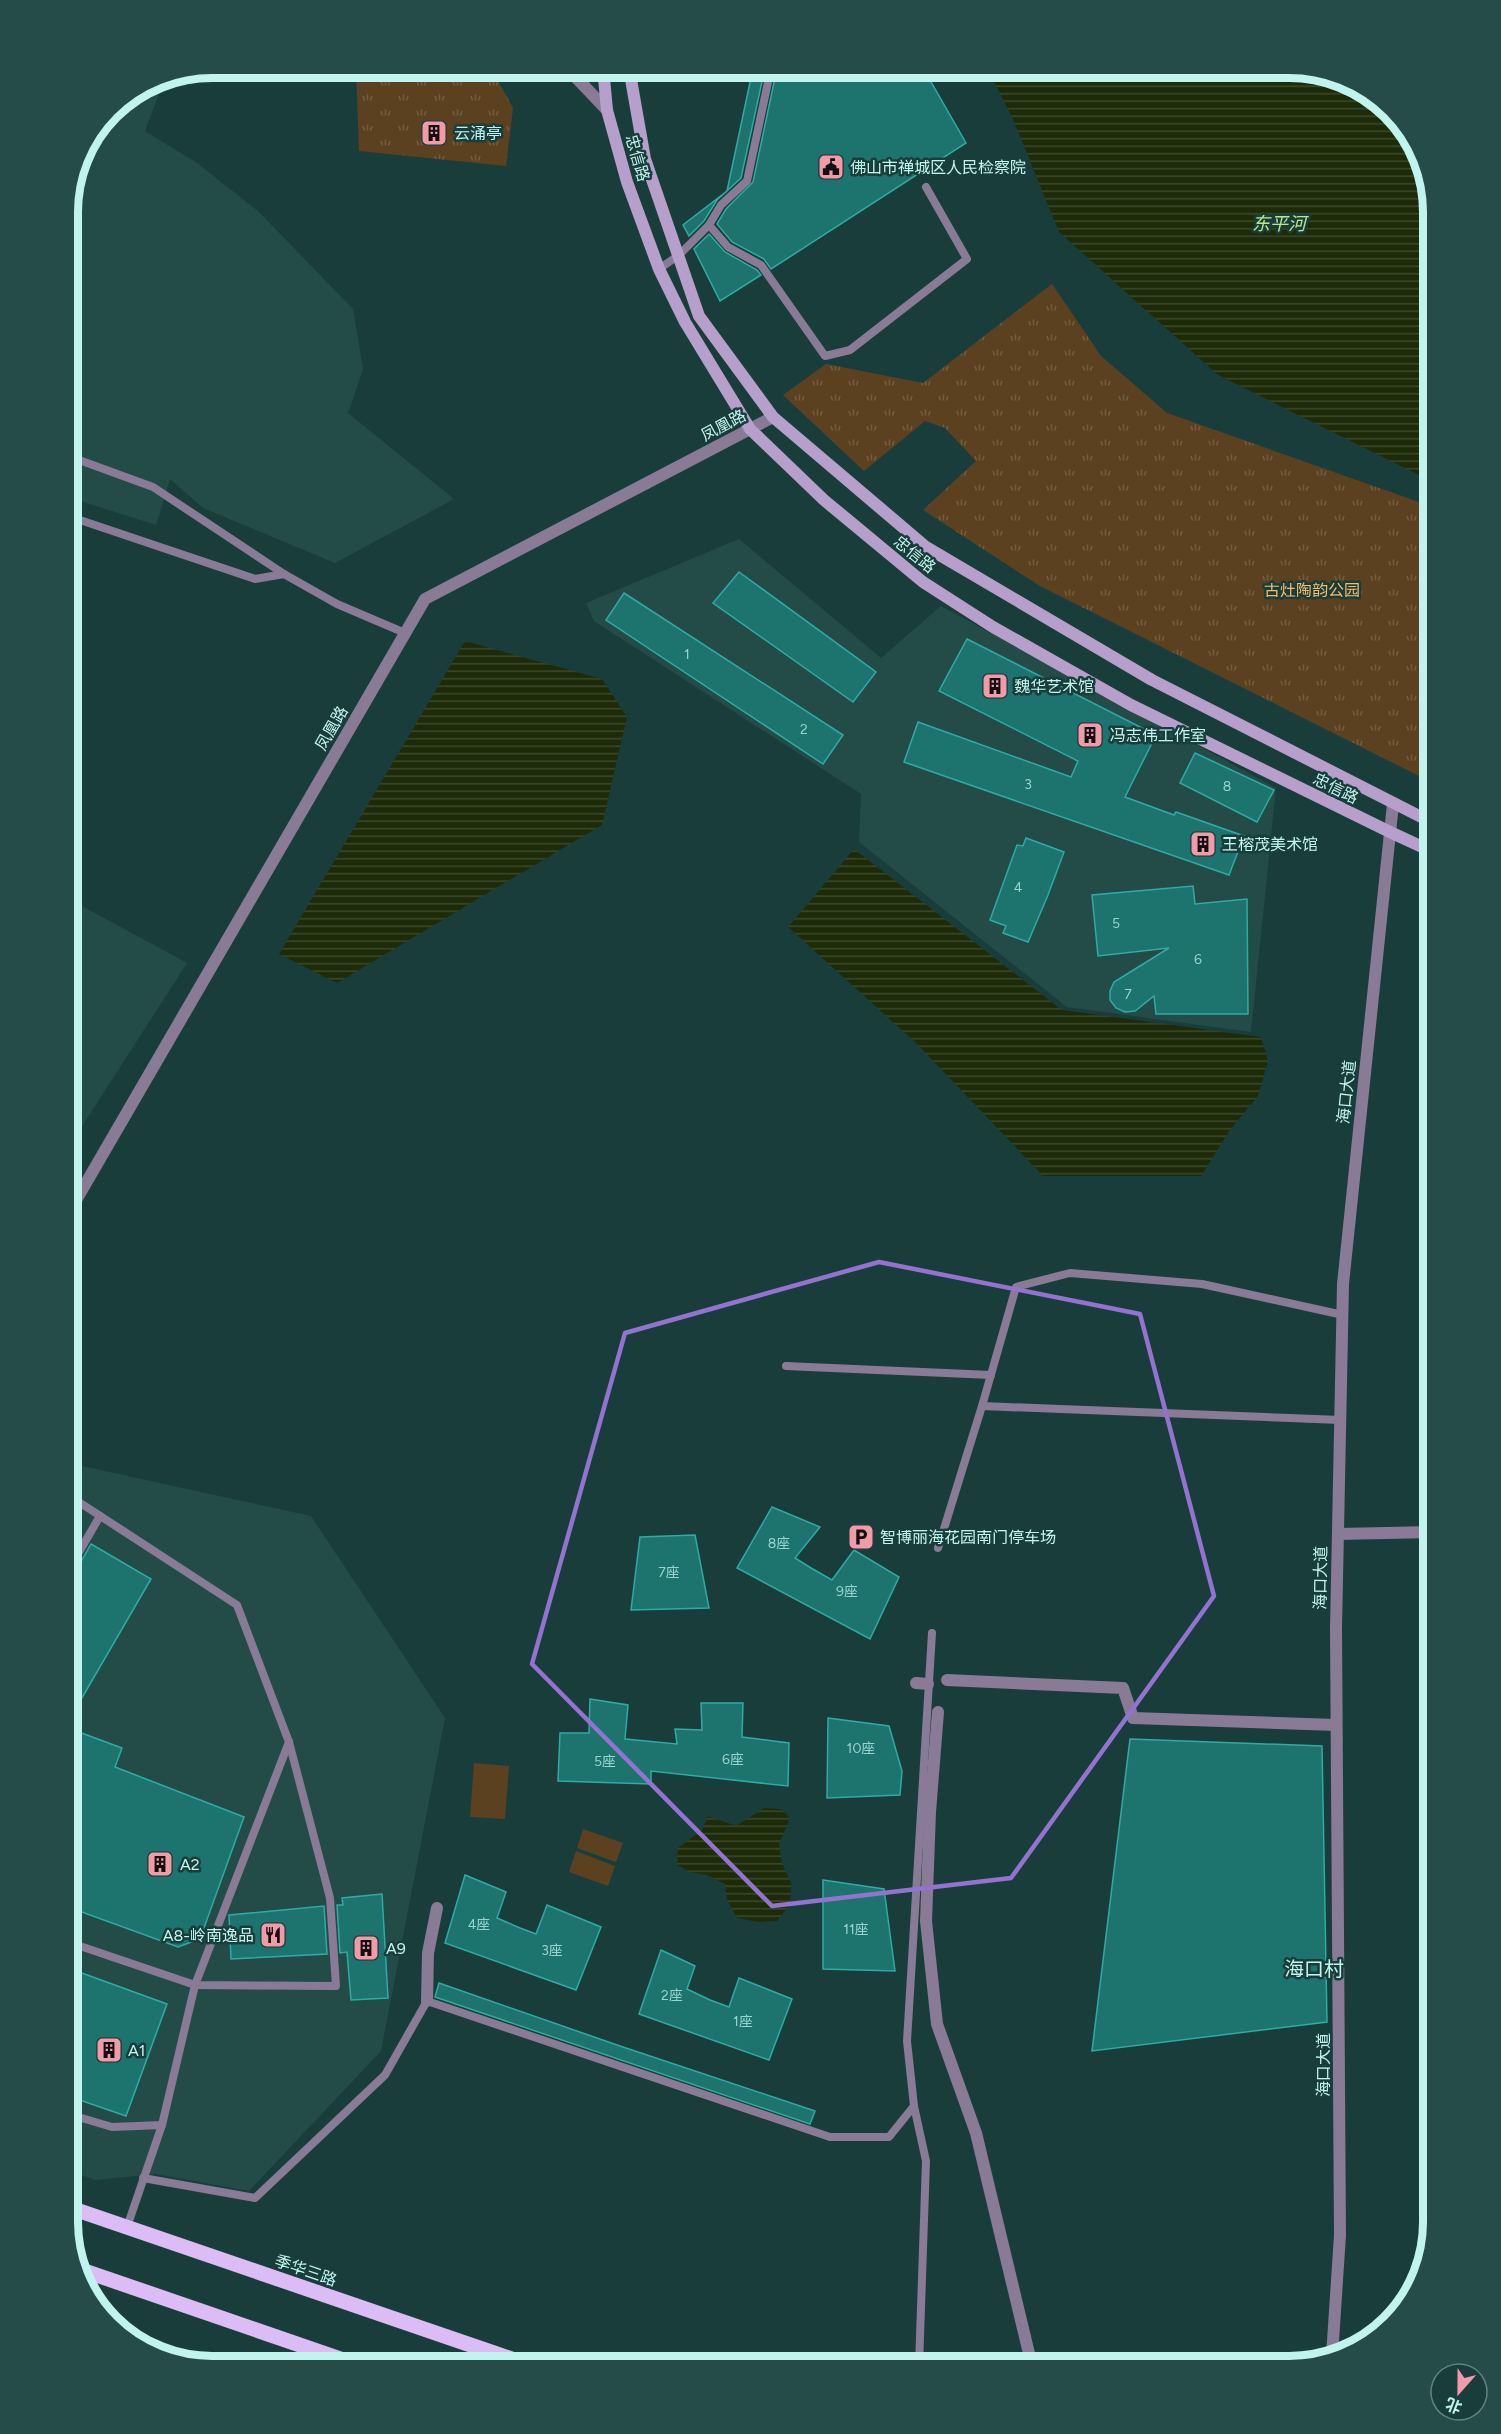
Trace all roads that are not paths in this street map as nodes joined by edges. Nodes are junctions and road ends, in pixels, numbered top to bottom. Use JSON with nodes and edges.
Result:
{"nodes":[{"id":1,"x":577,"y":78,"type":"edge"},
{"id":2,"x":604,"y":78,"type":"edge"},
{"id":3,"x":631,"y":78,"type":"edge"},
{"id":4,"x":769,"y":78,"type":"edge"},
{"id":5,"x":607,"y":110,"type":"junction"},
{"id":6,"x":927,"y":188,"type":"dead end"},
{"id":7,"x":709,"y":225,"type":"junction"},
{"id":8,"x":679,"y":255,"type":"junction"},
{"id":9,"x":659,"y":269,"type":"junction"},
{"id":10,"x":773,"y":417,"type":"junction"},
{"id":11,"x":750,"y":429,"type":"junction"},
{"id":12,"x":78,"y":460,"type":"edge"},
{"id":13,"x":78,"y":520,"type":"edge"},
{"id":14,"x":284,"y":574,"type":"junction"},
{"id":15,"x":405,"y":633,"type":"junction"},
{"id":16,"x":1393,"y":804,"type":"junction"},
{"id":17,"x":1423,"y":818,"type":"edge"},
{"id":18,"x":1390,"y":832,"type":"junction"},
{"id":19,"x":1423,"y":847,"type":"edge"},
{"id":20,"x":78,"y":1197,"type":"edge"},
{"id":21,"x":1343,"y":1315,"type":"junction"},
{"id":22,"x":786,"y":1366,"type":"dead end"},
{"id":23,"x":991,"y":1375,"type":"junction"},
{"id":24,"x":982,"y":1406,"type":"junction"},
{"id":25,"x":1340,"y":1420,"type":"junction"},
{"id":26,"x":78,"y":1502,"type":"edge"},
{"id":27,"x":100,"y":1516,"type":"junction"},
{"id":28,"x":1423,"y":1532,"type":"edge"},
{"id":29,"x":1338,"y":1534,"type":"junction"},
{"id":30,"x":938,"y":1548,"type":"dead end"},
{"id":31,"x":78,"y":1554,"type":"edge"},
{"id":32,"x":932,"y":1633,"type":"dead end"},
{"id":33,"x":947,"y":1680,"type":"dead end"},
{"id":34,"x":938,"y":1713,"type":"dead end"},
{"id":35,"x":1336,"y":1725,"type":"junction"},
{"id":36,"x":289,"y":1742,"type":"junction"},
{"id":37,"x":437,"y":1908,"type":"dead end"},
{"id":38,"x":78,"y":1945,"type":"edge"},
{"id":39,"x":195,"y":1985,"type":"junction"},
{"id":40,"x":427,"y":2001,"type":"junction"},
{"id":41,"x":914,"y":2106,"type":"junction"},
{"id":42,"x":78,"y":2117,"type":"edge"},
{"id":43,"x":162,"y":2125,"type":"junction"},
{"id":44,"x":143,"y":2178,"type":"junction"},
{"id":45,"x":78,"y":2210,"type":"edge"},
{"id":46,"x":127,"y":2227,"type":"junction"},
{"id":47,"x":88,"y":2272,"type":"edge"},
{"id":48,"x":1332,"y":2349,"type":"edge"},
{"id":49,"x":332,"y":2356,"type":"edge"},
{"id":50,"x":503,"y":2356,"type":"edge"},
{"id":51,"x":919,"y":2356,"type":"edge"},
{"id":52,"x":1030,"y":2356,"type":"edge"}],
"edges":[{"from":1,"to":5,"type":"street"},
{"from":2,"to":5,"type":"main road","name":"忠信路"},
{"from":3,"to":8,"type":"main road","name":"忠信路"},
{"from":4,"to":7,"type":"lane"},
{"from":5,"to":9,"type":"main road","name":"忠信路"},
{"from":6,"to":7,"type":"lane"},
{"from":7,"to":8,"type":"lane"},
{"from":8,"to":9,"type":"lane"},
{"from":8,"to":10,"type":"main road","name":"忠信路"},
{"from":9,"to":11,"type":"main road","name":"忠信路"},
{"from":10,"to":11,"type":"street","name":"凤凰路"},
{"from":10,"to":16,"type":"main road","name":"忠信路"},
{"from":11,"to":15,"type":"street","name":"凤凰路"},
{"from":11,"to":18,"type":"main road","name":"忠信路"},
{"from":12,"to":14,"type":"lane"},
{"from":13,"to":14,"type":"lane"},
{"from":14,"to":15,"type":"lane"},
{"from":15,"to":20,"type":"street","name":"凤凰路"},
{"from":16,"to":17,"type":"main road","name":"忠信路"},
{"from":16,"to":18,"type":"street","name":"海口大道"},
{"from":18,"to":19,"type":"main road","name":"忠信路"},
{"from":18,"to":21,"type":"street","name":"海口大道"},
{"from":21,"to":23,"type":"lane"},
{"from":21,"to":25,"type":"street","name":"海口大道"},
{"from":22,"to":23,"type":"lane"},
{"from":23,"to":24,"type":"lane"},
{"from":24,"to":25,"type":"lane"},
{"from":24,"to":30,"type":"lane"},
{"from":25,"to":29,"type":"street","name":"海口大道"},
{"from":26,"to":27,"type":"lane"},
{"from":27,"to":31,"type":"lane"},
{"from":27,"to":36,"type":"lane"},
{"from":28,"to":29,"type":"street"},
{"from":29,"to":35,"type":"street","name":"海口大道"},
{"from":32,"to":41,"type":"lane"},
{"from":33,"to":35,"type":"street"},
{"from":34,"to":52,"type":"street"},
{"from":35,"to":48,"type":"street","name":"海口大道"},
{"from":36,"to":39,"type":"lane"},
{"from":36,"to":39,"type":"lane"},
{"from":37,"to":40,"type":"street"},
{"from":38,"to":39,"type":"lane"},
{"from":39,"to":43,"type":"lane"},
{"from":40,"to":41,"type":"lane"},
{"from":40,"to":44,"type":"lane"},
{"from":41,"to":51,"type":"lane"},
{"from":42,"to":43,"type":"lane"},
{"from":43,"to":44,"type":"lane"},
{"from":44,"to":46,"type":"lane"},
{"from":45,"to":46,"type":"main road","name":"季华三路"},
{"from":46,"to":50,"type":"main road","name":"季华三路"},
{"from":47,"to":49,"type":"main road"}]}
